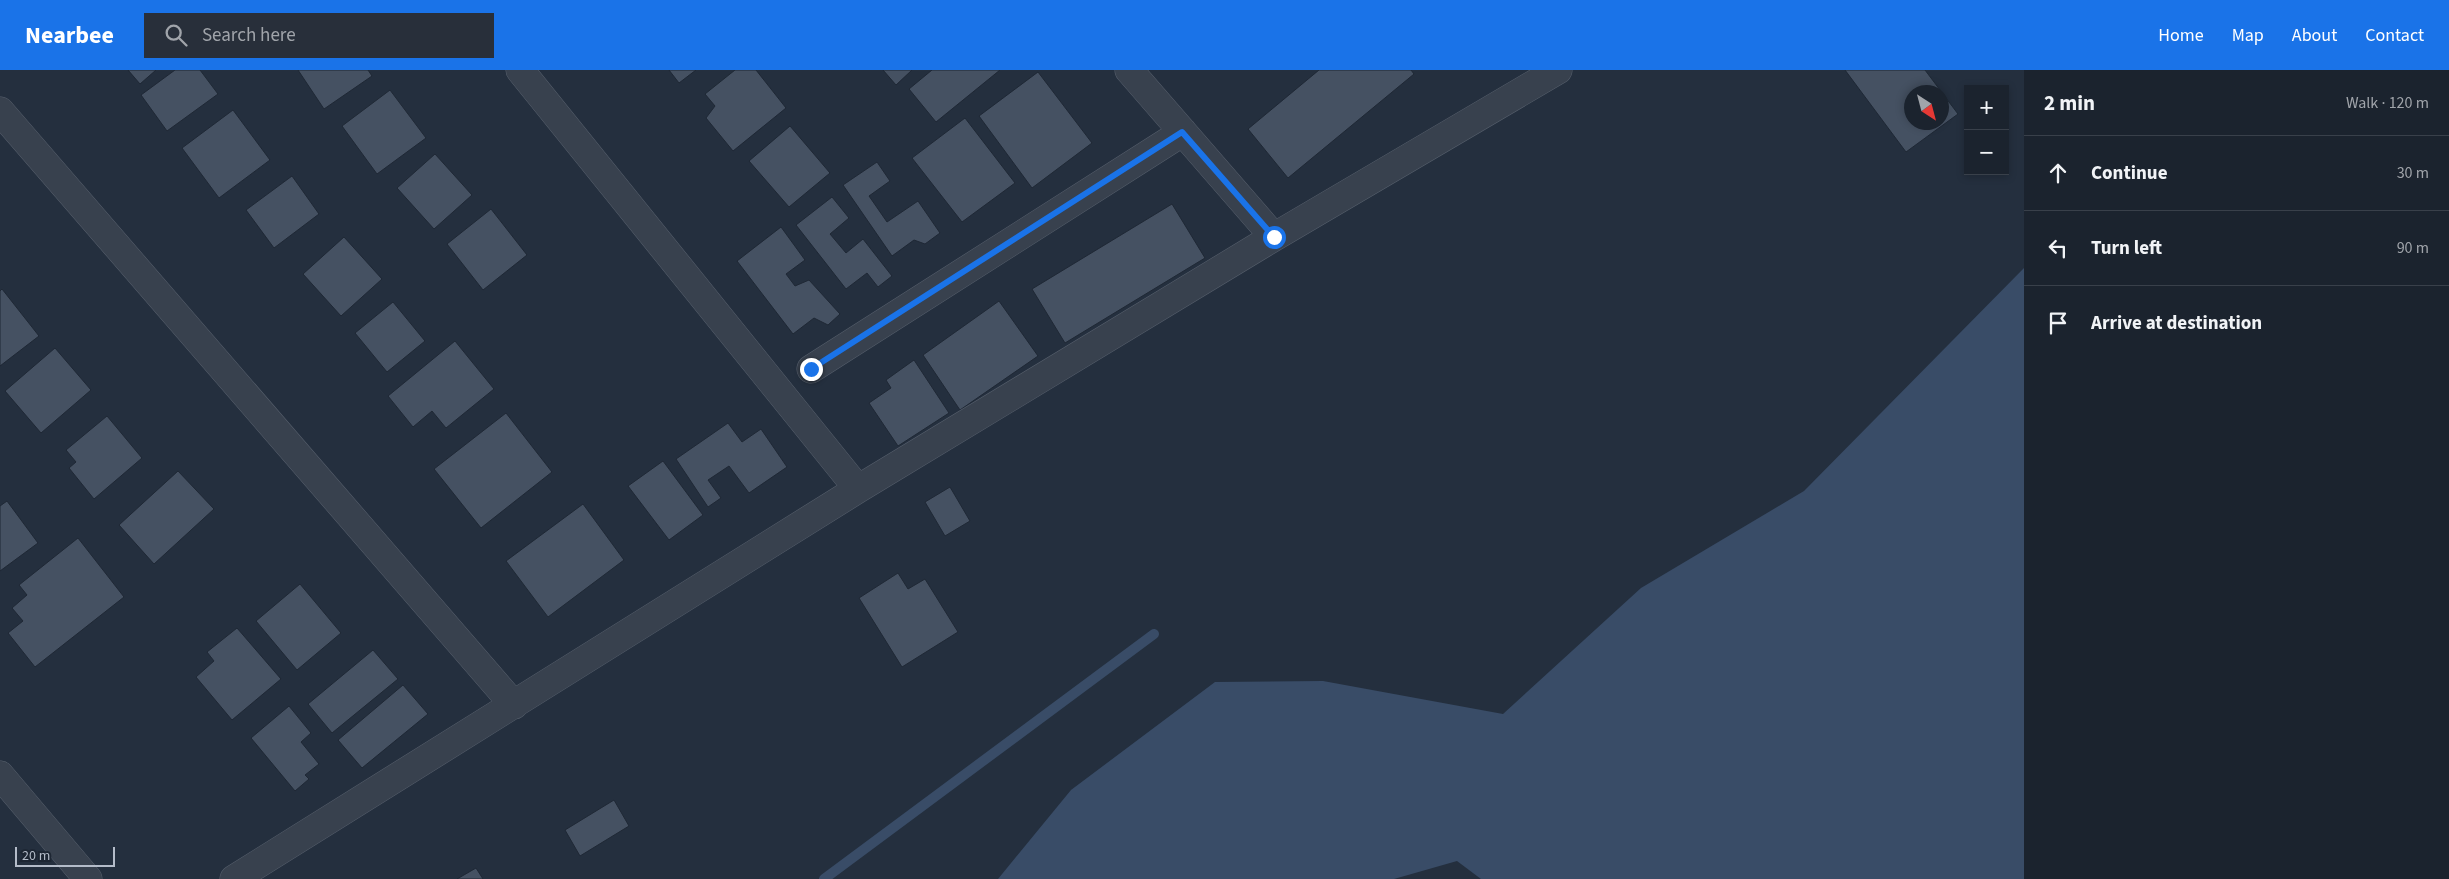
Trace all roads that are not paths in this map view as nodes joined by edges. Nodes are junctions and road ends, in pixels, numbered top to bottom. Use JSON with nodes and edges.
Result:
{"nodes":[{"id":1,"x":520,"y":70,"type":"edge"},
{"id":2,"x":1129,"y":70,"type":"edge"},
{"id":3,"x":1558,"y":70,"type":"edge"},
{"id":4,"x":0,"y":111,"type":"edge"},
{"id":5,"x":1182,"y":132,"type":"junction"},
{"id":6,"x":1274,"y":237,"type":"junction"},
{"id":7,"x":811,"y":369,"type":"dead end"},
{"id":8,"x":858,"y":489,"type":"junction"},
{"id":9,"x":514,"y":705,"type":"junction"},
{"id":10,"x":0,"y":774,"type":"edge"},
{"id":11,"x":88,"y":879,"type":"edge"},
{"id":12,"x":234,"y":879,"type":"edge"}],
"edges":[{"from":1,"to":8,"type":"street"},
{"from":2,"to":5,"type":"street"},
{"from":3,"to":6,"type":"street"},
{"from":4,"to":9,"type":"street"},
{"from":5,"to":6,"type":"street"},
{"from":5,"to":7,"type":"street"},
{"from":6,"to":8,"type":"street"},
{"from":8,"to":9,"type":"street"},
{"from":9,"to":12,"type":"street"},
{"from":10,"to":11,"type":"street"}]}
